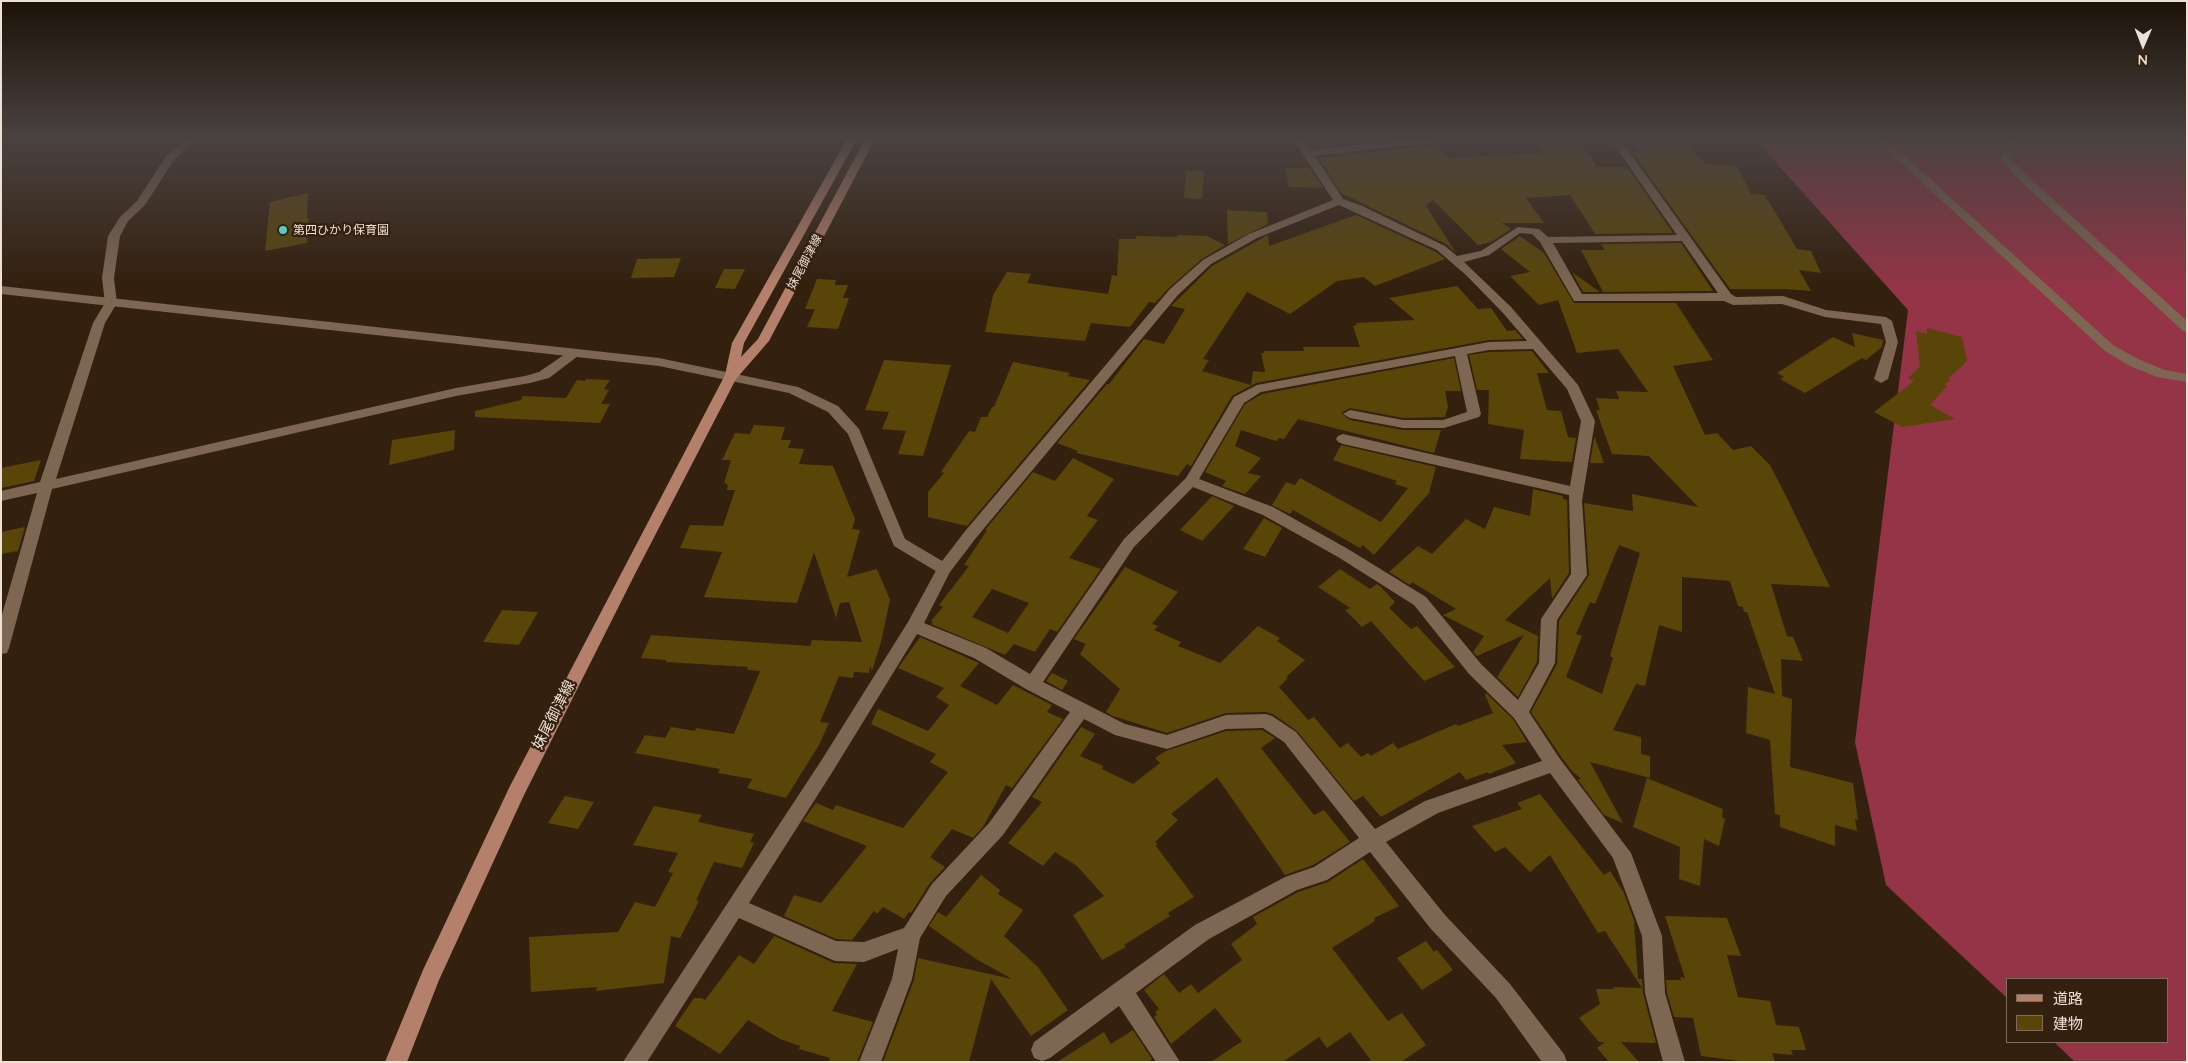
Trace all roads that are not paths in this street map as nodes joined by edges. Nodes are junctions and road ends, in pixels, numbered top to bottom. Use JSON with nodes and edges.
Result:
{"nodes":[{"id":1,"x":150,"y":189,"type":"edge"},
{"id":2,"x":824,"y":189,"type":"edge"},
{"id":3,"x":844,"y":189,"type":"edge"},
{"id":4,"x":1332,"y":189,"type":"edge"},
{"id":5,"x":1650,"y":189,"type":"edge"},
{"id":6,"x":1934,"y":189,"type":"edge"},
{"id":7,"x":2035,"y":189,"type":"edge"},
{"id":8,"x":1339,"y":201,"type":"junction"},
{"id":9,"x":1685,"y":238,"type":"junction"},
{"id":10,"x":1546,"y":240,"type":"junction"},
{"id":11,"x":1456,"y":260,"type":"junction"},
{"id":12,"x":1,"y":290,"type":"edge"},
{"id":13,"x":1727,"y":297,"type":"junction"},
{"id":14,"x":111,"y":303,"type":"junction"},
{"id":15,"x":2187,"y":328,"type":"edge"},
{"id":16,"x":1536,"y":345,"type":"junction"},
{"id":17,"x":1460,"y":352,"type":"junction"},
{"id":18,"x":576,"y":353,"type":"junction"},
{"id":19,"x":730,"y":377,"type":"junction"},
{"id":20,"x":1881,"y":378,"type":"dead end"},
{"id":21,"x":2187,"y":378,"type":"edge"},
{"id":22,"x":1350,"y":414,"type":"dead end"},
{"id":23,"x":1343,"y":439,"type":"dead end"},
{"id":24,"x":1191,"y":481,"type":"junction"},
{"id":25,"x":46,"y":486,"type":"junction"},
{"id":26,"x":1576,"y":492,"type":"junction"},
{"id":27,"x":1,"y":496,"type":"edge"},
{"id":28,"x":944,"y":569,"type":"junction"},
{"id":29,"x":914,"y":626,"type":"junction"},
{"id":30,"x":1,"y":648,"type":"edge"},
{"id":31,"x":1032,"y":684,"type":"junction"},
{"id":32,"x":1081,"y":710,"type":"junction"},
{"id":33,"x":1520,"y":713,"type":"junction"},
{"id":34,"x":1554,"y":764,"type":"junction"},
{"id":35,"x":1372,"y":840,"type":"junction"},
{"id":36,"x":735,"y":907,"type":"junction"},
{"id":37,"x":912,"y":935,"type":"junction"},
{"id":38,"x":1122,"y":991,"type":"junction"},
{"id":39,"x":1042,"y":1050,"type":"dead end"},
{"id":40,"x":396,"y":1062,"type":"edge"},
{"id":41,"x":634,"y":1062,"type":"edge"},
{"id":42,"x":870,"y":1062,"type":"edge"},
{"id":43,"x":1168,"y":1062,"type":"edge"},
{"id":44,"x":1556,"y":1062,"type":"edge"},
{"id":45,"x":1674,"y":1062,"type":"edge"}],
"edges":[{"from":1,"to":14,"type":"street"},
{"from":2,"to":19,"type":"main road","name":"妹尾御津線"},
{"from":3,"to":19,"type":"main road","name":"妹尾御津線"},
{"from":4,"to":8,"type":"street"},
{"from":5,"to":9,"type":"street"},
{"from":6,"to":21,"type":"street"},
{"from":7,"to":15,"type":"street"},
{"from":8,"to":11,"type":"street"},
{"from":8,"to":28,"type":"street"},
{"from":9,"to":10,"type":"street"},
{"from":9,"to":13,"type":"street"},
{"from":10,"to":11,"type":"street"},
{"from":10,"to":13,"type":"street"},
{"from":11,"to":16,"type":"street"},
{"from":12,"to":14,"type":"street"},
{"from":13,"to":20,"type":"street"},
{"from":14,"to":18,"type":"street"},
{"from":14,"to":25,"type":"street"},
{"from":16,"to":17,"type":"street"},
{"from":16,"to":26,"type":"street"},
{"from":17,"to":22,"type":"street"},
{"from":17,"to":24,"type":"street"},
{"from":18,"to":19,"type":"street"},
{"from":18,"to":25,"type":"street"},
{"from":19,"to":28,"type":"street"},
{"from":19,"to":40,"type":"main road","name":"妹尾御津線"},
{"from":23,"to":26,"type":"street"},
{"from":24,"to":31,"type":"street"},
{"from":24,"to":33,"type":"street"},
{"from":25,"to":27,"type":"street"},
{"from":25,"to":30,"type":"street"},
{"from":26,"to":33,"type":"street"},
{"from":28,"to":29,"type":"street"},
{"from":29,"to":31,"type":"street"},
{"from":29,"to":36,"type":"street"},
{"from":31,"to":32,"type":"street"},
{"from":32,"to":35,"type":"street"},
{"from":32,"to":37,"type":"street"},
{"from":33,"to":34,"type":"street"},
{"from":34,"to":35,"type":"street"},
{"from":34,"to":45,"type":"street"},
{"from":35,"to":38,"type":"street"},
{"from":35,"to":44,"type":"street"},
{"from":36,"to":37,"type":"street"},
{"from":36,"to":41,"type":"street"},
{"from":37,"to":42,"type":"street"},
{"from":38,"to":39,"type":"street"},
{"from":38,"to":43,"type":"street"}]}
